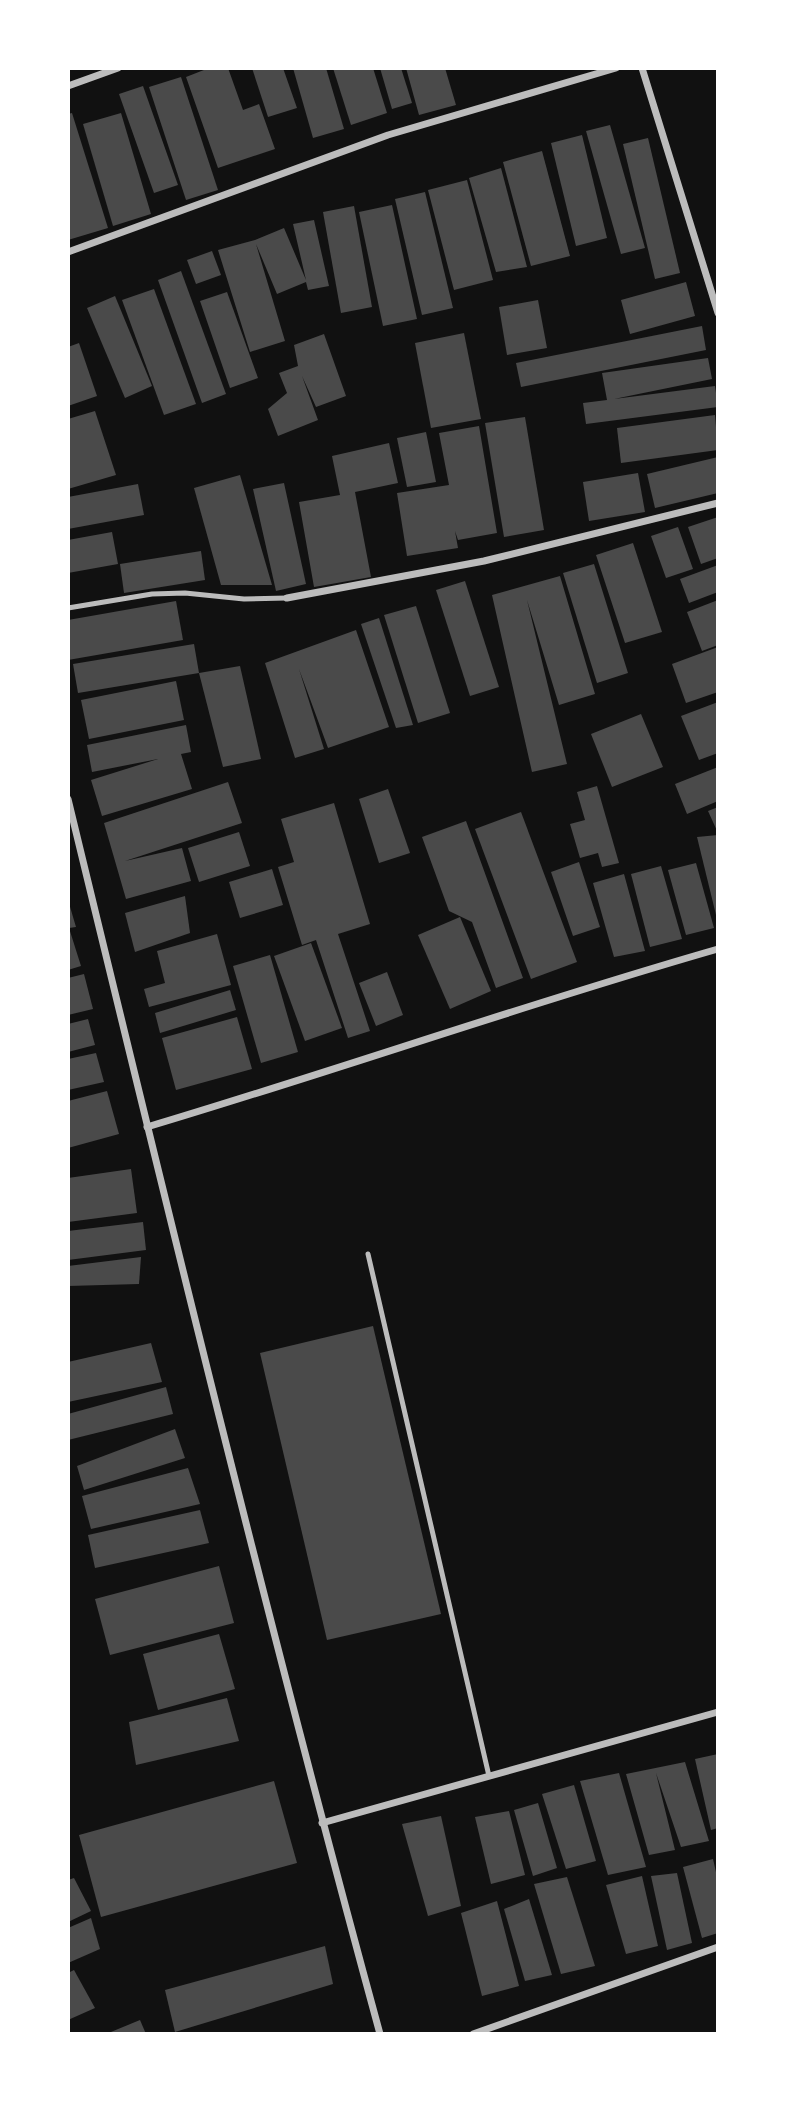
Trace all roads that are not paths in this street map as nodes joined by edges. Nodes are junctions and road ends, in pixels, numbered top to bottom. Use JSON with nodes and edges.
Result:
{"nodes":[{"id":1,"x":118,"y":68,"type":"edge"},
{"id":2,"x":616,"y":68,"type":"edge"},
{"id":3,"x":642,"y":68,"type":"edge"},
{"id":4,"x":68,"y":86,"type":"edge"},
{"id":5,"x":68,"y":252,"type":"edge"},
{"id":6,"x":718,"y":313,"type":"edge"},
{"id":7,"x":718,"y":503,"type":"edge"},
{"id":8,"x":287,"y":598,"type":"joint"},
{"id":9,"x":68,"y":608,"type":"edge"},
{"id":10,"x":68,"y":799,"type":"edge"},
{"id":11,"x":718,"y":949,"type":"edge"},
{"id":12,"x":147,"y":1127,"type":"junction"},
{"id":13,"x":368,"y":1254,"type":"dead end"},
{"id":14,"x":718,"y":1712,"type":"edge"},
{"id":15,"x":489,"y":1776,"type":"junction"},
{"id":16,"x":322,"y":1823,"type":"junction"},
{"id":17,"x":718,"y":1947,"type":"edge"},
{"id":18,"x":380,"y":2034,"type":"edge"},
{"id":19,"x":473,"y":2034,"type":"edge"}],
"edges":[{"from":1,"to":4,"type":"street"},
{"from":2,"to":5,"type":"street"},
{"from":3,"to":6,"type":"street"},
{"from":7,"to":8,"type":"street"},
{"from":8,"to":9,"type":"lane"},
{"from":10,"to":12,"type":"street"},
{"from":11,"to":12,"type":"street"},
{"from":12,"to":16,"type":"street"},
{"from":13,"to":15,"type":"lane"},
{"from":14,"to":15,"type":"street"},
{"from":15,"to":16,"type":"street"},
{"from":16,"to":18,"type":"street"},
{"from":17,"to":19,"type":"street"}]}
